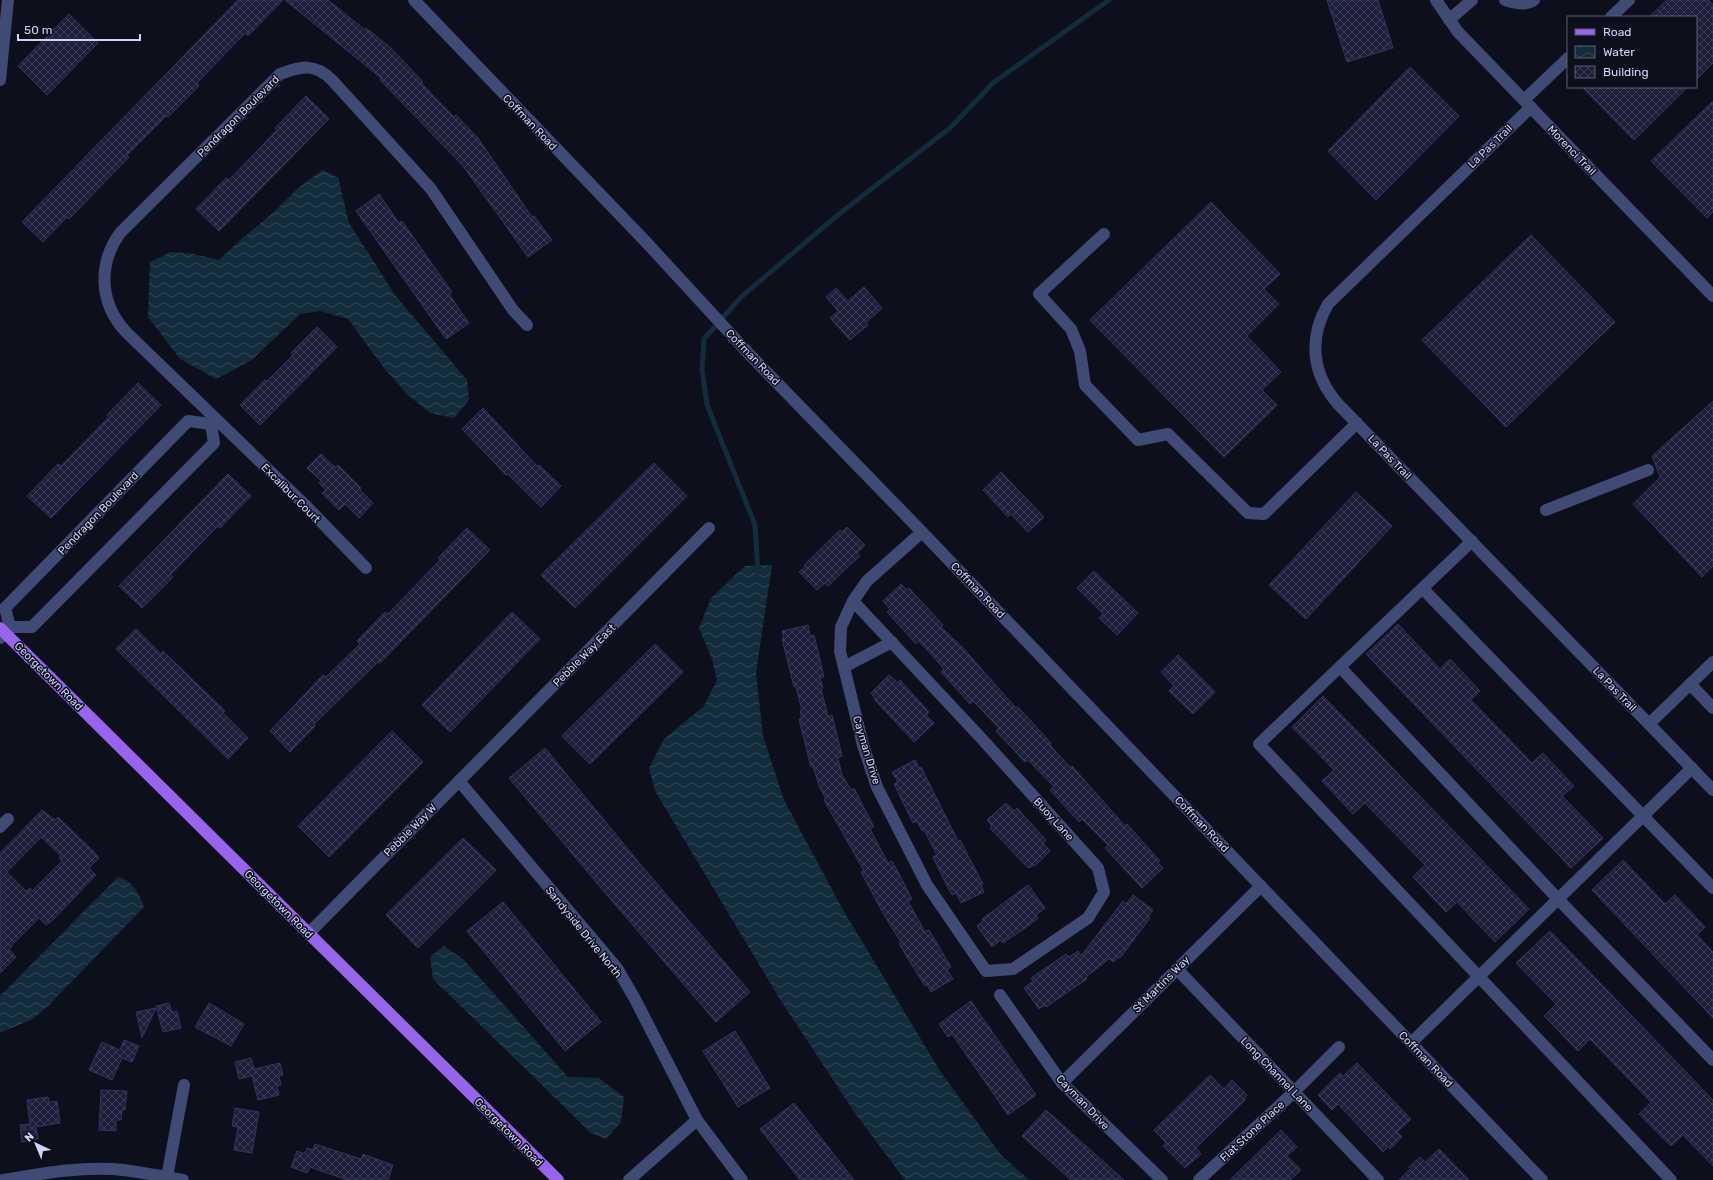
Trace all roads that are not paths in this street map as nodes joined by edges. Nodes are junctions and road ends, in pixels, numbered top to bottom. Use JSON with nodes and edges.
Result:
{"nodes":[{"id":1,"x":8,"y":0,"type":"edge"},
{"id":2,"x":414,"y":0,"type":"edge"},
{"id":3,"x":1436,"y":0,"type":"edge"},
{"id":4,"x":1472,"y":0,"type":"edge"},
{"id":5,"x":1505,"y":0,"type":"edge"},
{"id":6,"x":1534,"y":0,"type":"edge"},
{"id":7,"x":1629,"y":0,"type":"edge"},
{"id":8,"x":1612,"y":16,"type":"edge"},
{"id":9,"x":1449,"y":20,"type":"junction"},
{"id":10,"x":1567,"y":59,"type":"edge"},
{"id":11,"x":0,"y":80,"type":"edge"},
{"id":12,"x":1527,"y":104,"type":"junction"},
{"id":13,"x":1104,"y":234,"type":"dead end"},
{"id":14,"x":1713,"y":296,"type":"edge"},
{"id":15,"x":527,"y":325,"type":"dead end"},
{"id":16,"x":213,"y":421,"type":"junction"},
{"id":17,"x":1357,"y":423,"type":"junction"},
{"id":18,"x":1648,"y":470,"type":"dead end"},
{"id":19,"x":1546,"y":510,"type":"dead end"},
{"id":20,"x":709,"y":528,"type":"dead end"},
{"id":21,"x":922,"y":532,"type":"junction"},
{"id":22,"x":1472,"y":541,"type":"junction"},
{"id":23,"x":366,"y":568,"type":"dead end"},
{"id":24,"x":1423,"y":588,"type":"junction"},
{"id":25,"x":853,"y":601,"type":"junction"},
{"id":26,"x":4,"y":631,"type":"edge"},
{"id":27,"x":892,"y":642,"type":"junction"},
{"id":28,"x":1713,"y":662,"type":"edge"},
{"id":29,"x":844,"y":667,"type":"junction"},
{"id":30,"x":1340,"y":667,"type":"junction"},
{"id":31,"x":1690,"y":684,"type":"junction"},
{"id":32,"x":1713,"y":708,"type":"edge"},
{"id":33,"x":1649,"y":724,"type":"junction"},
{"id":34,"x":1692,"y":768,"type":"junction"},
{"id":35,"x":459,"y":781,"type":"junction"},
{"id":36,"x":1713,"y":790,"type":"edge"},
{"id":37,"x":1643,"y":815,"type":"junction"},
{"id":38,"x":1261,"y":886,"type":"junction"},
{"id":39,"x":1713,"y":888,"type":"edge"},
{"id":40,"x":1558,"y":899,"type":"junction"},
{"id":41,"x":309,"y":933,"type":"junction"},
{"id":42,"x":1177,"y":969,"type":"junction"},
{"id":43,"x":986,"y":971,"type":"joint"},
{"id":44,"x":1479,"y":976,"type":"junction"},
{"id":45,"x":1000,"y":994,"type":"dead end"},
{"id":46,"x":1411,"y":1043,"type":"junction"},
{"id":47,"x":1339,"y":1048,"type":"dead end"},
{"id":48,"x":1713,"y":1060,"type":"edge"},
{"id":49,"x":1062,"y":1083,"type":"junction"},
{"id":50,"x":184,"y":1085,"type":"dead end"},
{"id":51,"x":1294,"y":1092,"type":"junction"},
{"id":52,"x":697,"y":1120,"type":"junction"},
{"id":53,"x":167,"y":1177,"type":"junction"},
{"id":54,"x":3,"y":1180,"type":"edge"},
{"id":55,"x":183,"y":1180,"type":"edge"},
{"id":56,"x":558,"y":1180,"type":"edge"},
{"id":57,"x":629,"y":1180,"type":"edge"},
{"id":58,"x":742,"y":1180,"type":"edge"},
{"id":59,"x":1162,"y":1180,"type":"edge"},
{"id":60,"x":1199,"y":1180,"type":"edge"},
{"id":61,"x":1378,"y":1180,"type":"edge"},
{"id":62,"x":1542,"y":1180,"type":"edge"},
{"id":63,"x":1672,"y":1180,"type":"edge"}],
"edges":[{"from":1,"to":11,"type":"street"},
{"from":2,"to":21,"type":"street","name":"Coffman Road"},
{"from":3,"to":9,"type":"street","name":"Morenci Trail"},
{"from":4,"to":9,"type":"street"},
{"from":5,"to":6,"type":"street"},
{"from":7,"to":8,"type":"street"},
{"from":9,"to":12,"type":"street","name":"Morenci Trail"},
{"from":10,"to":12,"type":"street","name":"La Pas Trail"},
{"from":12,"to":14,"type":"street","name":"Morenci Trail"},
{"from":12,"to":17,"type":"street","name":"La Pas Trail"},
{"from":13,"to":17,"type":"street"},
{"from":15,"to":16,"type":"street","name":"Pendragon Boulevard"},
{"from":16,"to":23,"type":"street","name":"Excalibur Court"},
{"from":16,"to":26,"type":"street","name":"Pendragon Boulevard"},
{"from":16,"to":26,"type":"street"},
{"from":17,"to":22,"type":"street","name":"La Pas Trail"},
{"from":18,"to":19,"type":"street"},
{"from":20,"to":35,"type":"street","name":"Pebble Way East"},
{"from":21,"to":25,"type":"street","name":"Cayman Drive"},
{"from":21,"to":38,"type":"street","name":"Coffman Road"},
{"from":22,"to":24,"type":"street"},
{"from":22,"to":33,"type":"street","name":"La Pas Trail"},
{"from":24,"to":30,"type":"street"},
{"from":24,"to":37,"type":"street"},
{"from":25,"to":27,"type":"street","name":"Buoy Lane"},
{"from":25,"to":29,"type":"street","name":"Cayman Drive"},
{"from":26,"to":41,"type":"main road","name":"Georgetown Road"},
{"from":27,"to":29,"type":"street"},
{"from":27,"to":43,"type":"street","name":"Buoy Lane"},
{"from":28,"to":31,"type":"street"},
{"from":29,"to":43,"type":"street","name":"Cayman Drive"},
{"from":30,"to":40,"type":"street"},
{"from":30,"to":44,"type":"street"},
{"from":31,"to":32,"type":"street"},
{"from":31,"to":33,"type":"street"},
{"from":33,"to":34,"type":"street","name":"La Pas Trail"},
{"from":34,"to":36,"type":"street","name":"La Pas Trail"},
{"from":34,"to":37,"type":"street"},
{"from":35,"to":41,"type":"street","name":"Pebble Way W"},
{"from":35,"to":52,"type":"street","name":"Sandyside Drive North"},
{"from":37,"to":39,"type":"street"},
{"from":37,"to":40,"type":"street"},
{"from":38,"to":42,"type":"street","name":"St Martins Way"},
{"from":38,"to":46,"type":"street","name":"Coffman Road"},
{"from":40,"to":44,"type":"street"},
{"from":40,"to":48,"type":"street"},
{"from":41,"to":56,"type":"main road","name":"Georgetown Road"},
{"from":42,"to":49,"type":"street","name":"St Martins Way"},
{"from":42,"to":51,"type":"street","name":"Long Channel Lane"},
{"from":44,"to":46,"type":"street"},
{"from":44,"to":63,"type":"street"},
{"from":45,"to":49,"type":"street","name":"Cayman Drive"},
{"from":46,"to":62,"type":"street","name":"Coffman Road"},
{"from":47,"to":51,"type":"street","name":"Flat Stone Place"},
{"from":49,"to":59,"type":"street","name":"Cayman Drive"},
{"from":50,"to":53,"type":"street"},
{"from":51,"to":60,"type":"street","name":"Flat Stone Place"},
{"from":51,"to":61,"type":"street","name":"Long Channel Lane"},
{"from":52,"to":57,"type":"street"},
{"from":52,"to":58,"type":"street","name":"Sandyside Drive North"},
{"from":53,"to":54,"type":"street"},
{"from":53,"to":55,"type":"street"}]}
